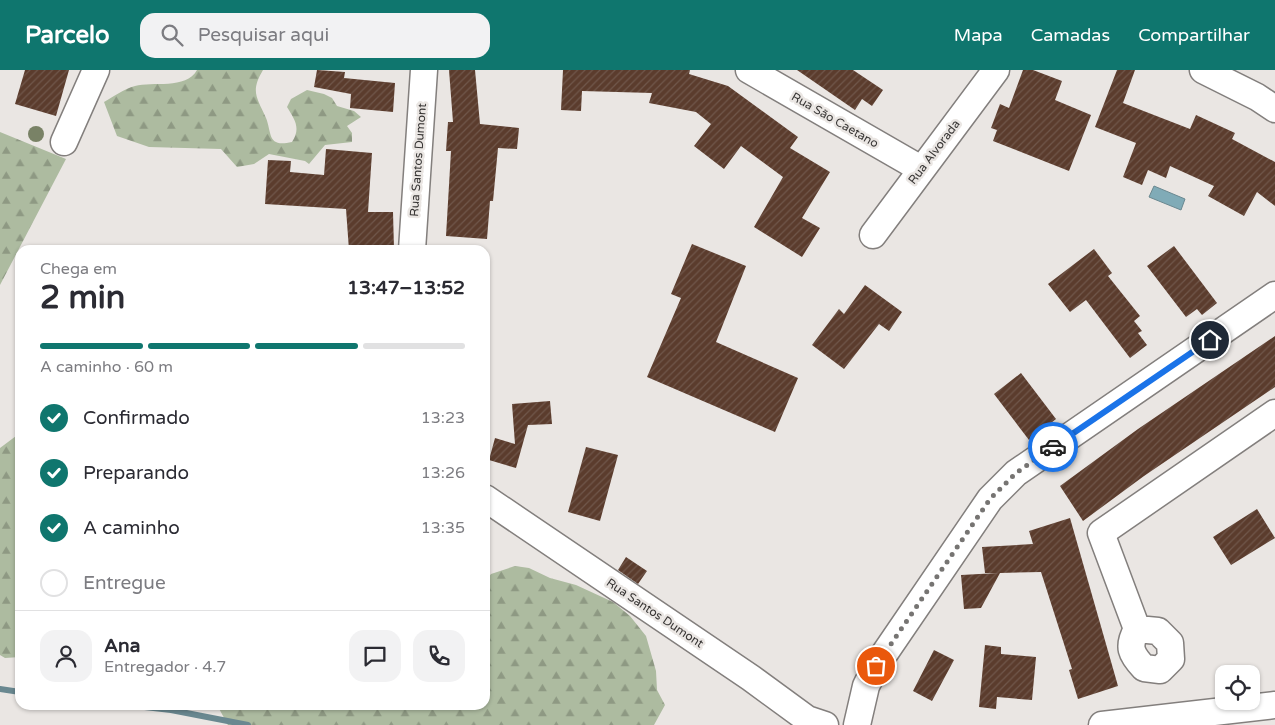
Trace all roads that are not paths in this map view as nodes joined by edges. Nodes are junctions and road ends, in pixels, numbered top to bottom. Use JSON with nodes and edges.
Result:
{"nodes":[{"id":1,"x":96,"y":70,"type":"edge"},
{"id":2,"x":424,"y":70,"type":"edge"},
{"id":3,"x":749,"y":70,"type":"edge"},
{"id":4,"x":996,"y":70,"type":"edge"},
{"id":5,"x":1204,"y":70,"type":"edge"},
{"id":6,"x":1275,"y":109,"type":"edge"},
{"id":7,"x":64,"y":142,"type":"dead end"},
{"id":8,"x":921,"y":169,"type":"junction"},
{"id":9,"x":873,"y":235,"type":"dead end"},
{"id":10,"x":412,"y":245,"type":"edge"},
{"id":11,"x":1275,"y":295,"type":"edge"},
{"id":12,"x":1275,"y":414,"type":"edge"},
{"id":13,"x":490,"y":501,"type":"edge"},
{"id":14,"x":1137,"y":629,"type":"dead end"},
{"id":15,"x":1275,"y":705,"type":"edge"},
{"id":16,"x":825,"y":725,"type":"edge"},
{"id":17,"x":857,"y":725,"type":"edge"},
{"id":18,"x":1102,"y":725,"type":"edge"}],
"edges":[{"from":1,"to":7,"type":"street"},
{"from":2,"to":10,"type":"street","name":"Rua Santos Dumont"},
{"from":3,"to":8,"type":"street","name":"Rua São Caetano"},
{"from":4,"to":8,"type":"street","name":"Rua Alvorada"},
{"from":5,"to":6,"type":"street"},
{"from":8,"to":9,"type":"street","name":"Rua Alvorada"},
{"from":11,"to":17,"type":"street"},
{"from":12,"to":14,"type":"street"},
{"from":13,"to":16,"type":"street","name":"Rua Santos Dumont"},
{"from":15,"to":18,"type":"street"}]}
